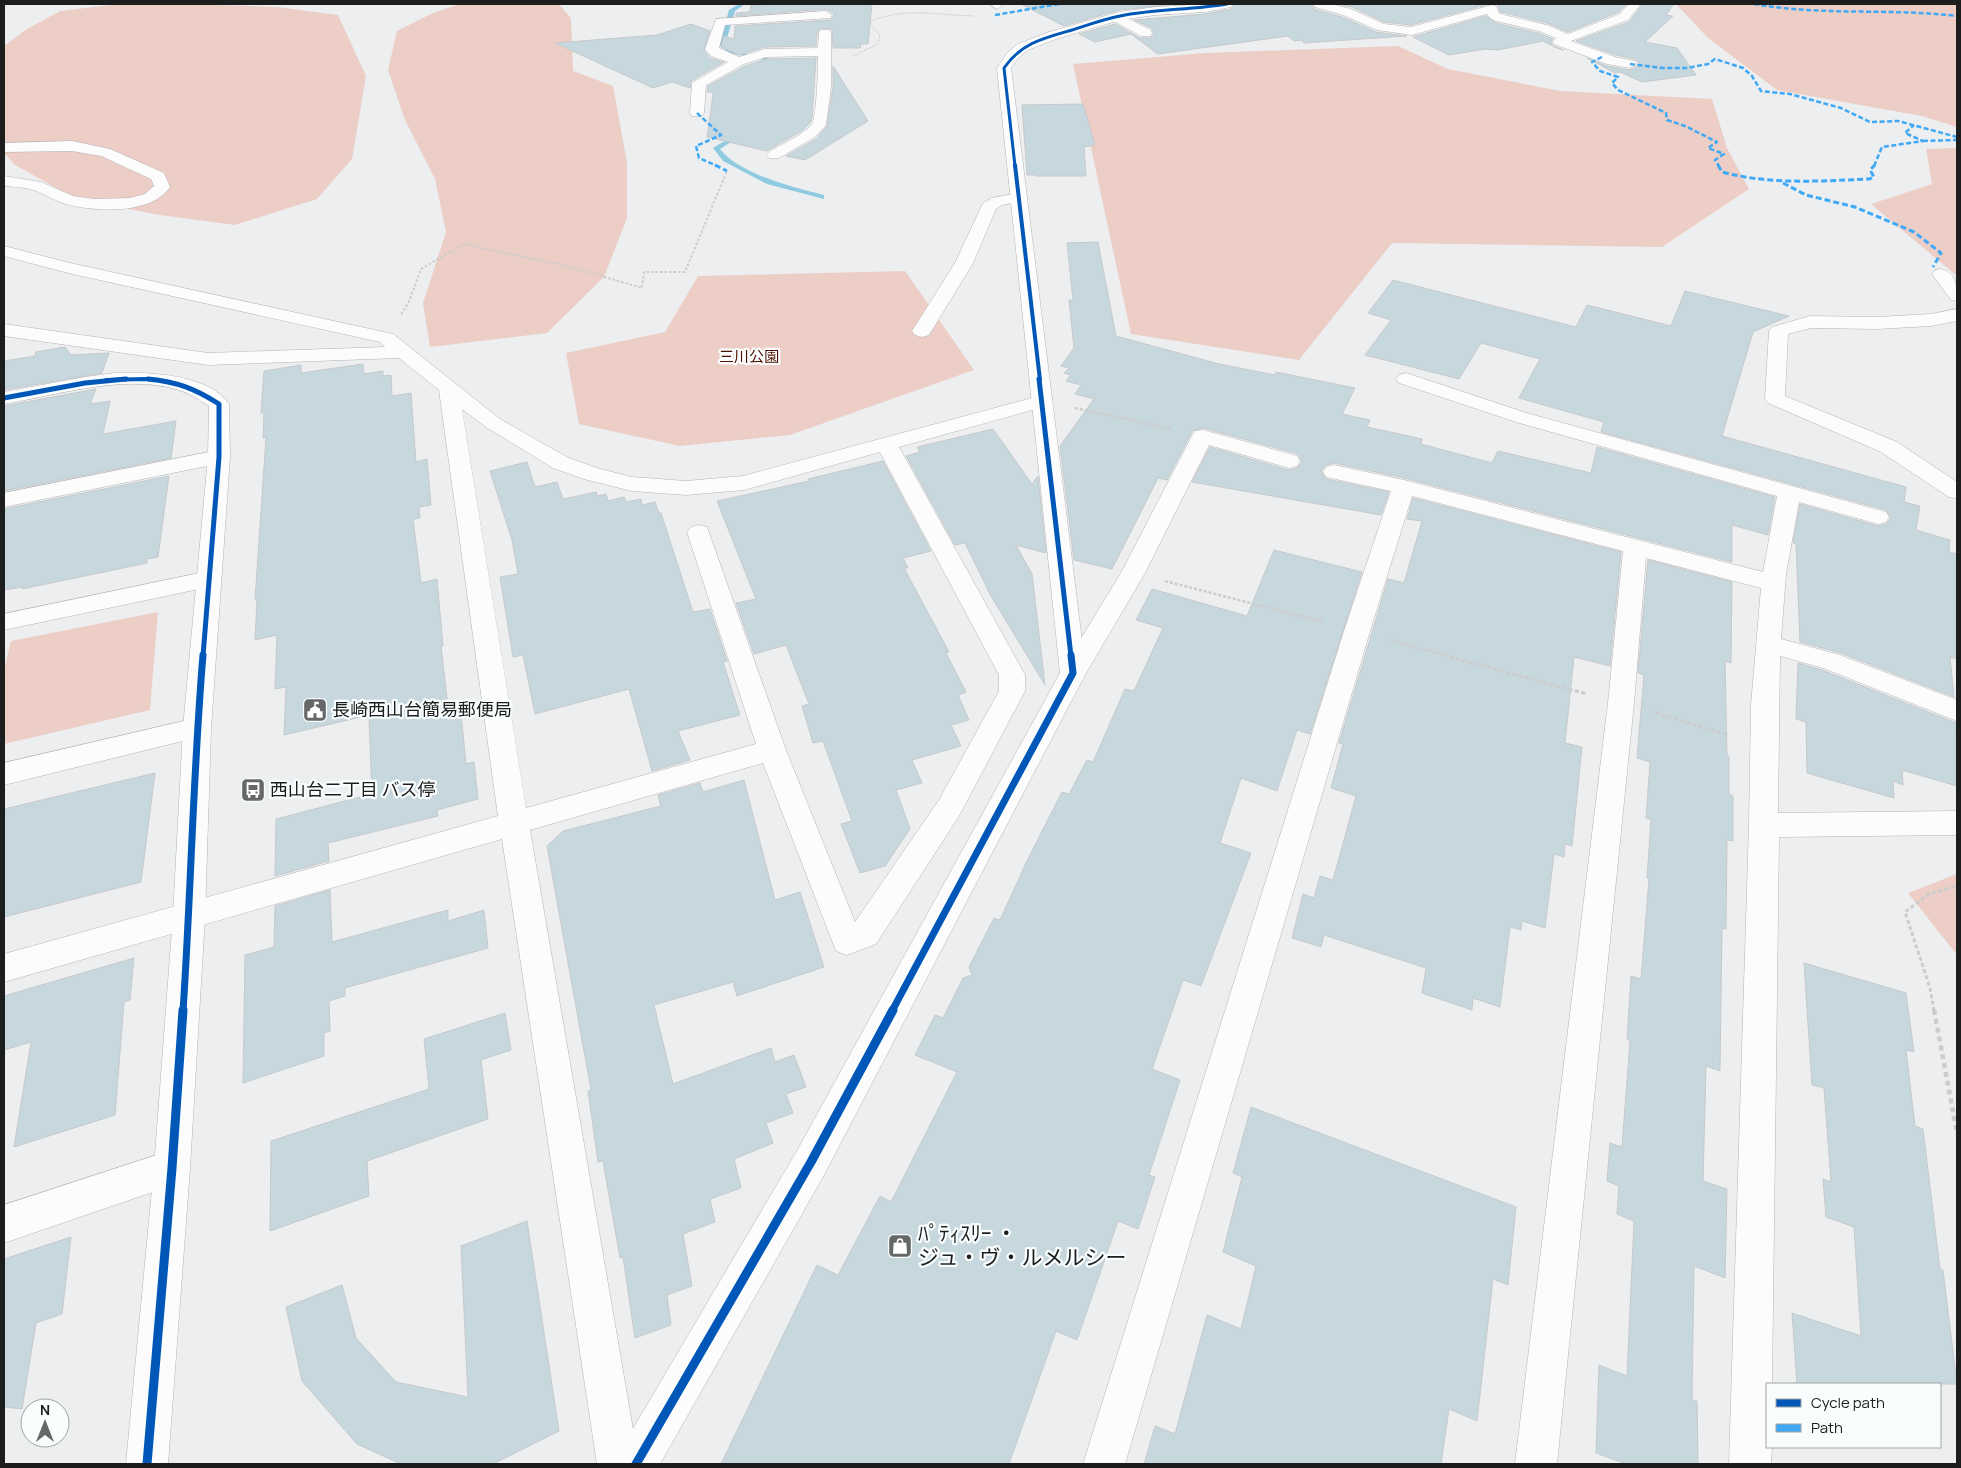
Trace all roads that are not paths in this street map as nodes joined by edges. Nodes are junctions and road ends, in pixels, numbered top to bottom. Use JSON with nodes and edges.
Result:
{"nodes":[{"id":1,"x":1227,"y":4,"type":"edge"},
{"id":2,"x":1318,"y":4,"type":"edge"},
{"id":3,"x":1635,"y":4,"type":"edge"},
{"id":4,"x":1518,"y":9,"type":"dead end"},
{"id":5,"x":826,"y":10,"type":"edge"},
{"id":6,"x":1492,"y":10,"type":"junction"},
{"id":7,"x":1116,"y":17,"type":"junction"},
{"id":8,"x":1328,"y":20,"type":"dead end"},
{"id":9,"x":1567,"y":22,"type":"dead end"},
{"id":10,"x":1538,"y":27,"type":"junction"},
{"id":11,"x":1412,"y":31,"type":"junction"},
{"id":12,"x":1146,"y":33,"type":"dead end"},
{"id":13,"x":1522,"y":34,"type":"dead end"},
{"id":14,"x":1567,"y":38,"type":"junction"},
{"id":15,"x":824,"y":58,"type":"junction"},
{"id":16,"x":743,"y":59,"type":"junction"},
{"id":17,"x":1630,"y":64,"type":"dead end"},
{"id":18,"x":697,"y":113,"type":"dead end"},
{"id":19,"x":4,"y":148,"type":"edge"},
{"id":20,"x":774,"y":155,"type":"dead end"},
{"id":21,"x":4,"y":181,"type":"edge"},
{"id":22,"x":1018,"y":198,"type":"junction"},
{"id":23,"x":4,"y":250,"type":"edge"},
{"id":24,"x":1941,"y":274,"type":"dead end"},
{"id":25,"x":1957,"y":296,"type":"edge"},
{"id":26,"x":1957,"y":315,"type":"edge"},
{"id":27,"x":4,"y":330,"type":"edge"},
{"id":28,"x":922,"y":331,"type":"dead end"},
{"id":29,"x":404,"y":352,"type":"junction"},
{"id":30,"x":208,"y":359,"type":"junction"},
{"id":31,"x":1406,"y":379,"type":"dead end"},
{"id":32,"x":172,"y":382,"type":"junction"},
{"id":33,"x":449,"y":388,"type":"junction"},
{"id":34,"x":4,"y":398,"type":"edge"},
{"id":35,"x":1042,"y":401,"type":"junction"},
{"id":36,"x":886,"y":443,"type":"junction"},
{"id":37,"x":219,"y":457,"type":"junction"},
{"id":38,"x":1289,"y":461,"type":"dead end"},
{"id":39,"x":1334,"y":472,"type":"dead end"},
{"id":40,"x":1404,"y":487,"type":"junction"},
{"id":41,"x":1789,"y":492,"type":"junction"},
{"id":42,"x":1957,"y":492,"type":"edge"},
{"id":43,"x":4,"y":500,"type":"edge"},
{"id":44,"x":1878,"y":516,"type":"dead end"},
{"id":45,"x":699,"y":532,"type":"dead end"},
{"id":46,"x":1635,"y":547,"type":"junction"},
{"id":47,"x":209,"y":579,"type":"junction"},
{"id":48,"x":1773,"y":583,"type":"junction"},
{"id":49,"x":4,"y":622,"type":"edge"},
{"id":50,"x":1768,"y":644,"type":"junction"},
{"id":51,"x":1073,"y":672,"type":"junction"},
{"id":52,"x":1957,"y":711,"type":"edge"},
{"id":53,"x":197,"y":728,"type":"junction"},
{"id":54,"x":772,"y":750,"type":"junction"},
{"id":55,"x":4,"y":774,"type":"edge"},
{"id":56,"x":1957,"y":822,"type":"edge"},
{"id":57,"x":514,"y":824,"type":"junction"},
{"id":58,"x":1764,"y":825,"type":"junction"},
{"id":59,"x":189,"y":916,"type":"junction"},
{"id":60,"x":4,"y":968,"type":"edge"},
{"id":61,"x":172,"y":1168,"type":"junction"},
{"id":62,"x":4,"y":1224,"type":"edge"},
{"id":63,"x":147,"y":1464,"type":"edge"},
{"id":64,"x":618,"y":1464,"type":"edge"},
{"id":65,"x":636,"y":1464,"type":"edge"},
{"id":66,"x":1104,"y":1464,"type":"edge"},
{"id":67,"x":1536,"y":1464,"type":"edge"},
{"id":68,"x":1750,"y":1464,"type":"edge"}],
"edges":[{"from":1,"to":7,"type":"street"},
{"from":2,"to":11,"type":"street"},
{"from":3,"to":14,"type":"street"},
{"from":4,"to":6,"type":"street"},
{"from":5,"to":15,"type":"street"},
{"from":5,"to":16,"type":"street"},
{"from":6,"to":10,"type":"street"},
{"from":6,"to":11,"type":"street"},
{"from":7,"to":12,"type":"street"},
{"from":7,"to":22,"type":"street"},
{"from":8,"to":11,"type":"street"},
{"from":9,"to":10,"type":"street"},
{"from":10,"to":13,"type":"street"},
{"from":10,"to":14,"type":"street"},
{"from":14,"to":17,"type":"street"},
{"from":15,"to":16,"type":"street"},
{"from":15,"to":20,"type":"street"},
{"from":16,"to":18,"type":"street"},
{"from":19,"to":21,"type":"street"},
{"from":22,"to":28,"type":"street"},
{"from":22,"to":35,"type":"street"},
{"from":23,"to":29,"type":"street"},
{"from":24,"to":25,"type":"street"},
{"from":26,"to":42,"type":"street"},
{"from":27,"to":30,"type":"street"},
{"from":29,"to":30,"type":"street"},
{"from":29,"to":33,"type":"street"},
{"from":30,"to":32,"type":"street"},
{"from":31,"to":41,"type":"street"},
{"from":32,"to":34,"type":"street"},
{"from":32,"to":37,"type":"street"},
{"from":33,"to":36,"type":"street"},
{"from":33,"to":57,"type":"street"},
{"from":35,"to":36,"type":"street"},
{"from":35,"to":51,"type":"street"},
{"from":36,"to":54,"type":"street"},
{"from":37,"to":43,"type":"street"},
{"from":37,"to":47,"type":"street"},
{"from":38,"to":51,"type":"street"},
{"from":39,"to":40,"type":"street"},
{"from":40,"to":46,"type":"street"},
{"from":40,"to":66,"type":"street"},
{"from":41,"to":44,"type":"street"},
{"from":41,"to":48,"type":"street"},
{"from":45,"to":54,"type":"street"},
{"from":46,"to":48,"type":"street"},
{"from":46,"to":67,"type":"street"},
{"from":47,"to":49,"type":"street"},
{"from":47,"to":53,"type":"street"},
{"from":48,"to":50,"type":"street"},
{"from":50,"to":52,"type":"street"},
{"from":50,"to":58,"type":"street"},
{"from":51,"to":65,"type":"street"},
{"from":53,"to":55,"type":"street"},
{"from":53,"to":59,"type":"street"},
{"from":54,"to":57,"type":"street"},
{"from":56,"to":58,"type":"street"},
{"from":57,"to":59,"type":"street"},
{"from":57,"to":64,"type":"street"},
{"from":58,"to":68,"type":"street"},
{"from":59,"to":60,"type":"street"},
{"from":59,"to":61,"type":"street"},
{"from":61,"to":62,"type":"street"},
{"from":61,"to":63,"type":"street"}]}
